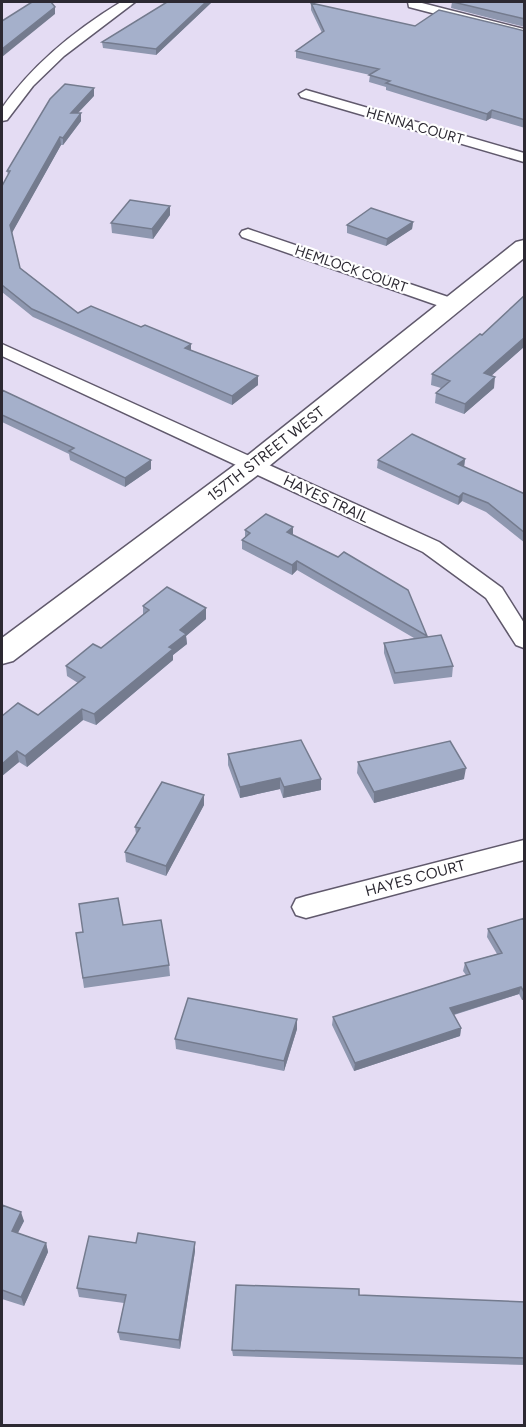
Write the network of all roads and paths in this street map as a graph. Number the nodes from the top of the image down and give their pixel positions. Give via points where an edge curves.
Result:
1 (129, 2) edge
2 (413, 4) dead end
3 (525, 33) edge
4 (306, 94) dead end
5 (2, 117) edge
6 (525, 158) edge
7 (248, 234) dead end
8 (525, 247) edge
9 (454, 305) junction
10 (2, 349) edge
11 (253, 465) junction
12 (525, 640) edge
13 (2, 653) edge
14 (525, 850) edge
15 (306, 907) dead end

1 - 5 street via 61,51 15,96
2 - 3 street
4 - 6 street, HENNA COURT
7 - 9 street, HEMLOCK COURT
8 - 9 street, 157TH STREET WEST
9 - 11 street, 157TH STREET WEST
10 - 11 street, HAYES TRAIL
11 - 12 street, HAYES TRAIL via 431,547 494,593
11 - 13 street, 157TH STREET WEST
14 - 15 street, HAYES COURT

